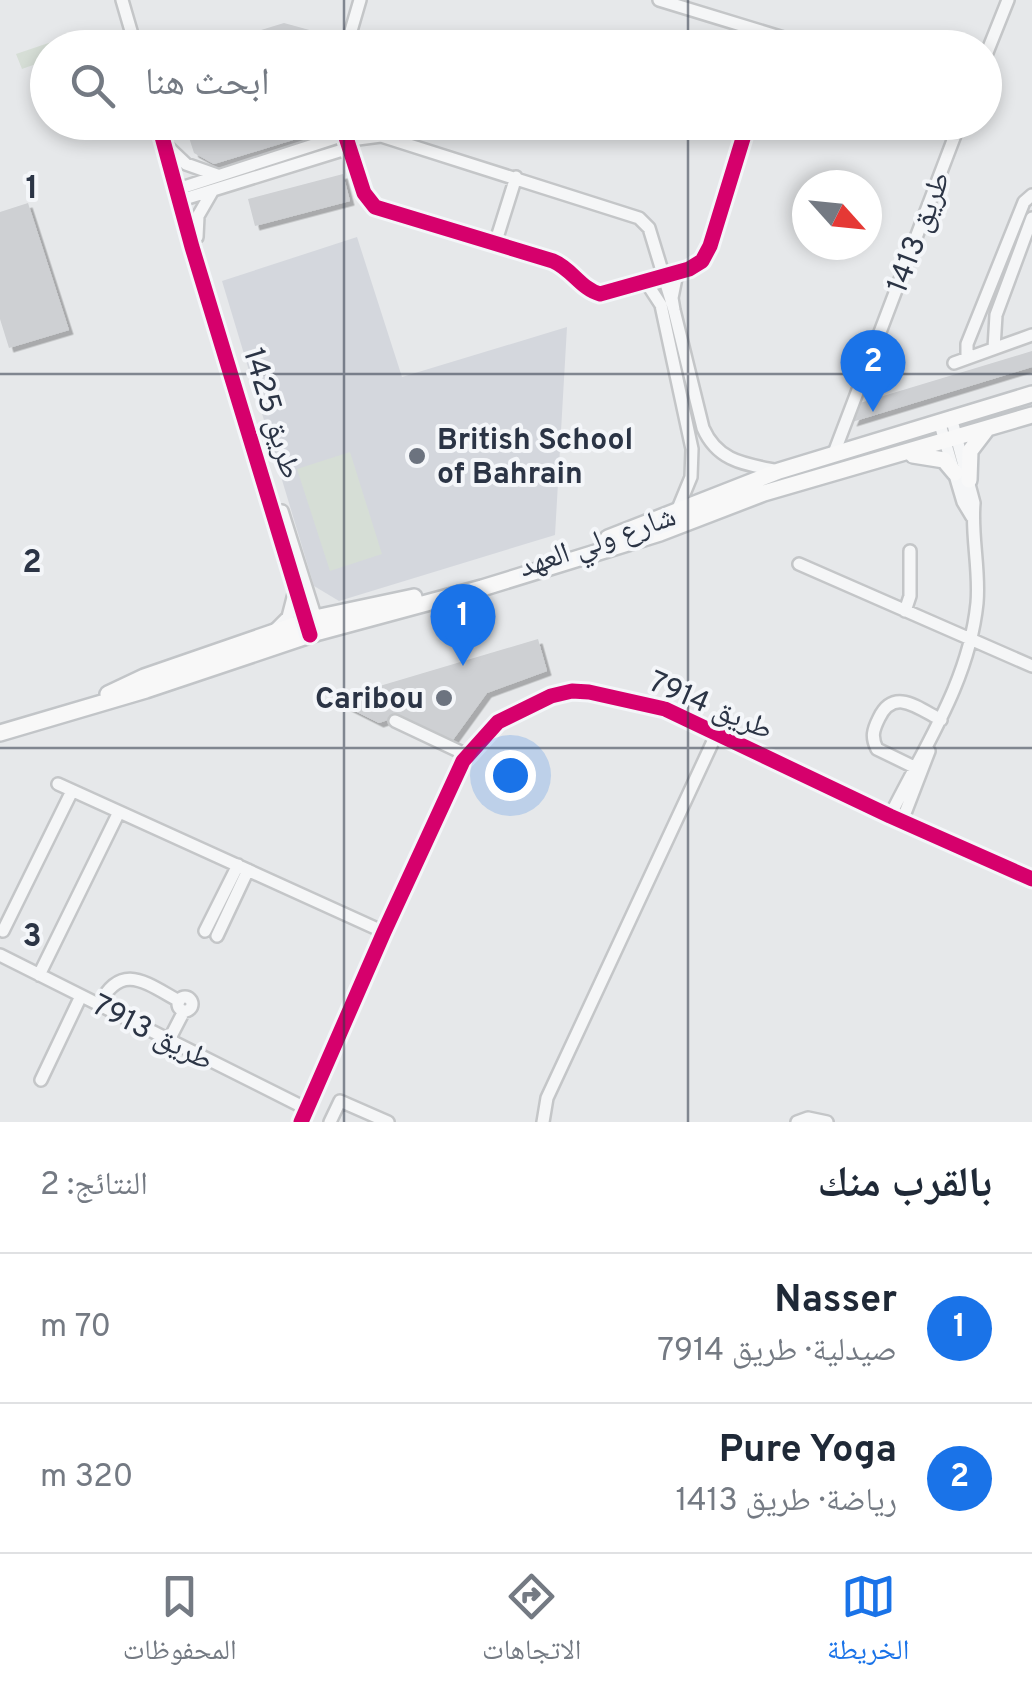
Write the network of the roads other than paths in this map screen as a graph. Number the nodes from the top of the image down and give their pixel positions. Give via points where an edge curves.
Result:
1 (122, 0) edge
2 (360, 0) edge
3 (659, 0) edge
4 (1008, 0) edge
5 (131, 30) edge
6 (351, 30) edge
7 (742, 30) edge
8 (996, 30) edge
9 (163, 140) edge
10 (358, 140) edge
11 (394, 140) edge
12 (742, 140) edge
13 (953, 140) edge
14 (347, 142) junction
15 (164, 144) junction
16 (323, 158) junction
17 (354, 162) junction
18 (516, 177) junction
19 (220, 181) junction
20 (1032, 195) edge
21 (181, 199) junction
22 (1032, 218) edge
23 (197, 237) junction
24 (496, 244) junction
25 (677, 273) junction
26 (662, 278) junction
27 (646, 282) junction
28 (674, 310) junction
29 (1032, 336) edge
30 (994, 348) junction
31 (968, 358) junction
32 (954, 363) dead end
33 (1032, 394) edge
34 (1032, 415) edge
35 (945, 419) junction
36 (702, 428) junction
37 (988, 429) junction
38 (688, 431) junction
39 (952, 440) junction
40 (834, 453) junction
41 (904, 454) junction
42 (778, 471) junction
43 (962, 477) junction
44 (676, 514) junction
45 (585, 550) junction
46 (910, 551) dead end
47 (799, 564) dead end
48 (295, 586) junction
49 (905, 611) junction
50 (313, 626) junction
51 (273, 632) junction
52 (970, 641) junction
53 (1032, 666) edge
54 (83, 708) junction
55 (395, 720) dead end
56 (941, 720) junction
57 (0, 732) edge
58 (716, 736) junction
59 (931, 742) junction
60 (467, 755) junction
61 (914, 767) junction
62 (58, 784) dead end
63 (72, 791) junction
64 (119, 812) junction
65 (896, 819) junction
66 (243, 868) junction
67 (1032, 879) edge
68 (3, 931) dead end
69 (384, 932) junction
70 (211, 934) dead end
71 (0, 955) edge
72 (39, 975) junction
73 (81, 996) junction
74 (99, 1005) junction
75 (169, 1040) junction
76 (40, 1080) dead end
77 (315, 1089) junction
78 (340, 1101) junction
79 (304, 1116) edge
80 (330, 1122) edge
81 (388, 1122) edge
82 (544, 1122) edge
83 (797, 1122) edge
84 (827, 1122) edge

1 - 5 street
2 - 6 street
3 - 7 street
4 - 8 street
9 - 15 street, طريق 1425
10 - 14 street
11 - 18 street
12 - 25 street via 706,254
13 - 40 street, طريق 1413
14 - 16 street
14 - 17 street
14 - 19 street
15 - 19 street
15 - 21 street, طريق 1425
16 - 17 street
16 - 19 street
17 - 24 street via 376,207
18 - 24 street
18 - 26 street via 640,218 649,228
19 - 21 street
19 - 23 street via 198,216
20 - 31 street via 966,344
21 - 23 street, طريق 1425
21 - 48 street, طريق 1425
22 - 30 street via 996,314
23 - 50 street, طريق 1425
24 - 27 street via 560,264 592,292
25 - 26 street
25 - 28 street
26 - 27 street
26 - 28 street
27 - 38 street via 661,305
28 - 36 street
29 - 30 street
30 - 31 street
31 - 32 street
33 - 35 main road, شارع ولي العهد
34 - 37 main road, شارع ولي العهد
35 - 39 street
35 - 40 main road, شارع ولي العهد
36 - 38 street
36 - 42 street via 720,455
37 - 39 main road, شارع ولي العهد
37 - 43 main road via 970,451
38 - 44 street via 693,466
39 - 41 main road, شارع ولي العهد
39 - 43 street
40 - 42 main road, شارع ولي العهد
41 - 43 main road via 934,456
41 - 45 main road, شارع ولي العهد via 764,493 660,534
42 - 44 main road, شارع ولي العهد
43 - 52 street via 978,570
44 - 45 main road, شارع ولي العهد
45 - 50 main road, شارع ولي العهد
46 - 49 street
47 - 49 street
48 - 50 street, طريق 1425
48 - 51 street via 288,617
49 - 52 street
50 - 51 main road, شارع ولي العهد
50 - 54 main road, شارع ولي العهد
51 - 54 main road, شارع ولي العهد via 133,682
52 - 53 street
52 - 56 street
54 - 57 main road, شارع ولي العهد
55 - 60 street
56 - 59 street
56 - 61 street via 904,701 883,710 873,731 877,749
58 - 60 street, طريق 7914 via 665,709 572,691 498,722
58 - 65 street, طريق 7914
58 - 82 street via 546,1098
59 - 61 street
59 - 65 street
60 - 69 street, طريق 7914
61 - 65 street
62 - 63 street
63 - 64 street
63 - 68 street
64 - 66 street
64 - 72 street
65 - 67 street, طريق 7914
66 - 69 street
66 - 70 street
69 - 77 street, طريق 7914
71 - 72 street, طريق 7913
72 - 73 street, طريق 7913
73 - 74 street, طريق 7913
73 - 76 street
74 - 75 street, طريق 7913
74 - 75 street via 108,989 138,979 181,1006
75 - 79 street, طريق 7913
77 - 78 street
77 - 79 street, طريق 7914
78 - 80 street
78 - 81 street
83 - 84 street

